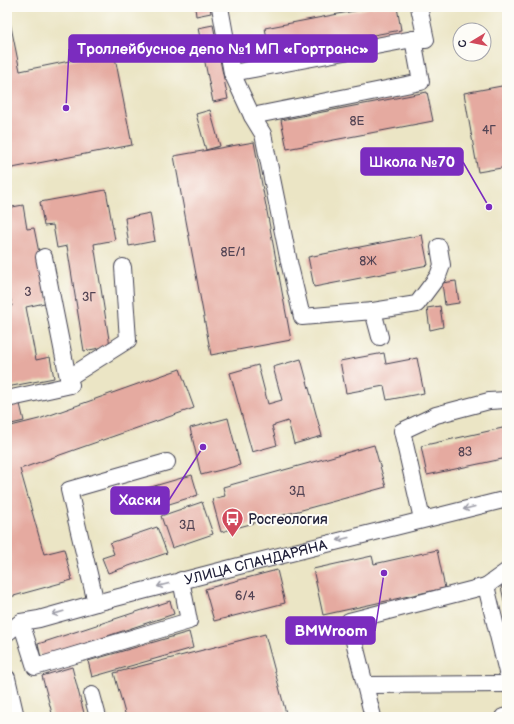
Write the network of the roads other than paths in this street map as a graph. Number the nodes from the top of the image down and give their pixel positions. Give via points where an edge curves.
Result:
1 (220, 7) edge
2 (419, 7) edge
3 (414, 39) junction
4 (232, 73) junction
5 (252, 116) junction
6 (439, 247) dead end
7 (44, 257) dead end
8 (123, 267) dead end
9 (372, 311) junction
10 (380, 337) dead end
11 (68, 378) junction
12 (7, 398) edge
13 (507, 400) edge
14 (167, 462) dead end
15 (507, 499) edge
16 (422, 519) junction
17 (507, 571) edge
18 (181, 580) junction
19 (486, 586) junction
20 (96, 603) junction
21 (22, 622) junction
22 (7, 633) edge
23 (507, 672) edge
24 (7, 678) edge
25 (507, 684) edge
26 (366, 685) junction
27 (92, 695) dead end
28 (507, 716) edge
29 (16, 717) edge
30 (98, 717) edge
31 (373, 717) edge
32 (503, 717) edge

1 - 4 street
2 - 3 street via 426,40
3 - 4 street
3 - 5 street via 421,82
4 - 5 street
5 - 9 street via 262,134 302,316
6 - 9 street via 442,264 438,276 417,304
7 - 11 street
8 - 11 street via 128,340
9 - 10 street
11 - 12 street via 71,385
13 - 16 street via 489,401 436,415 402,431
14 - 20 street via 69,490
15 -> 16 street, УЛИЦА СПАНДАРЯНА
16 -> 18 street, УЛИЦА СПАНДАРЯНА
17 - 19 street
18 -> 20 street, УЛИЦА СПАНДАРЯНА
18 - 21 street via 189,621 35,667
19 - 23 street
19 - 26 street via 349,621
20 -> 21 street, УЛИЦА СПАНДАРЯНА
21 - 22 street, УЛИЦА СПАНДАРЯНА
24 - 29 street
25 - 26 street
26 - 31 street
27 - 30 street
28 - 32 street

